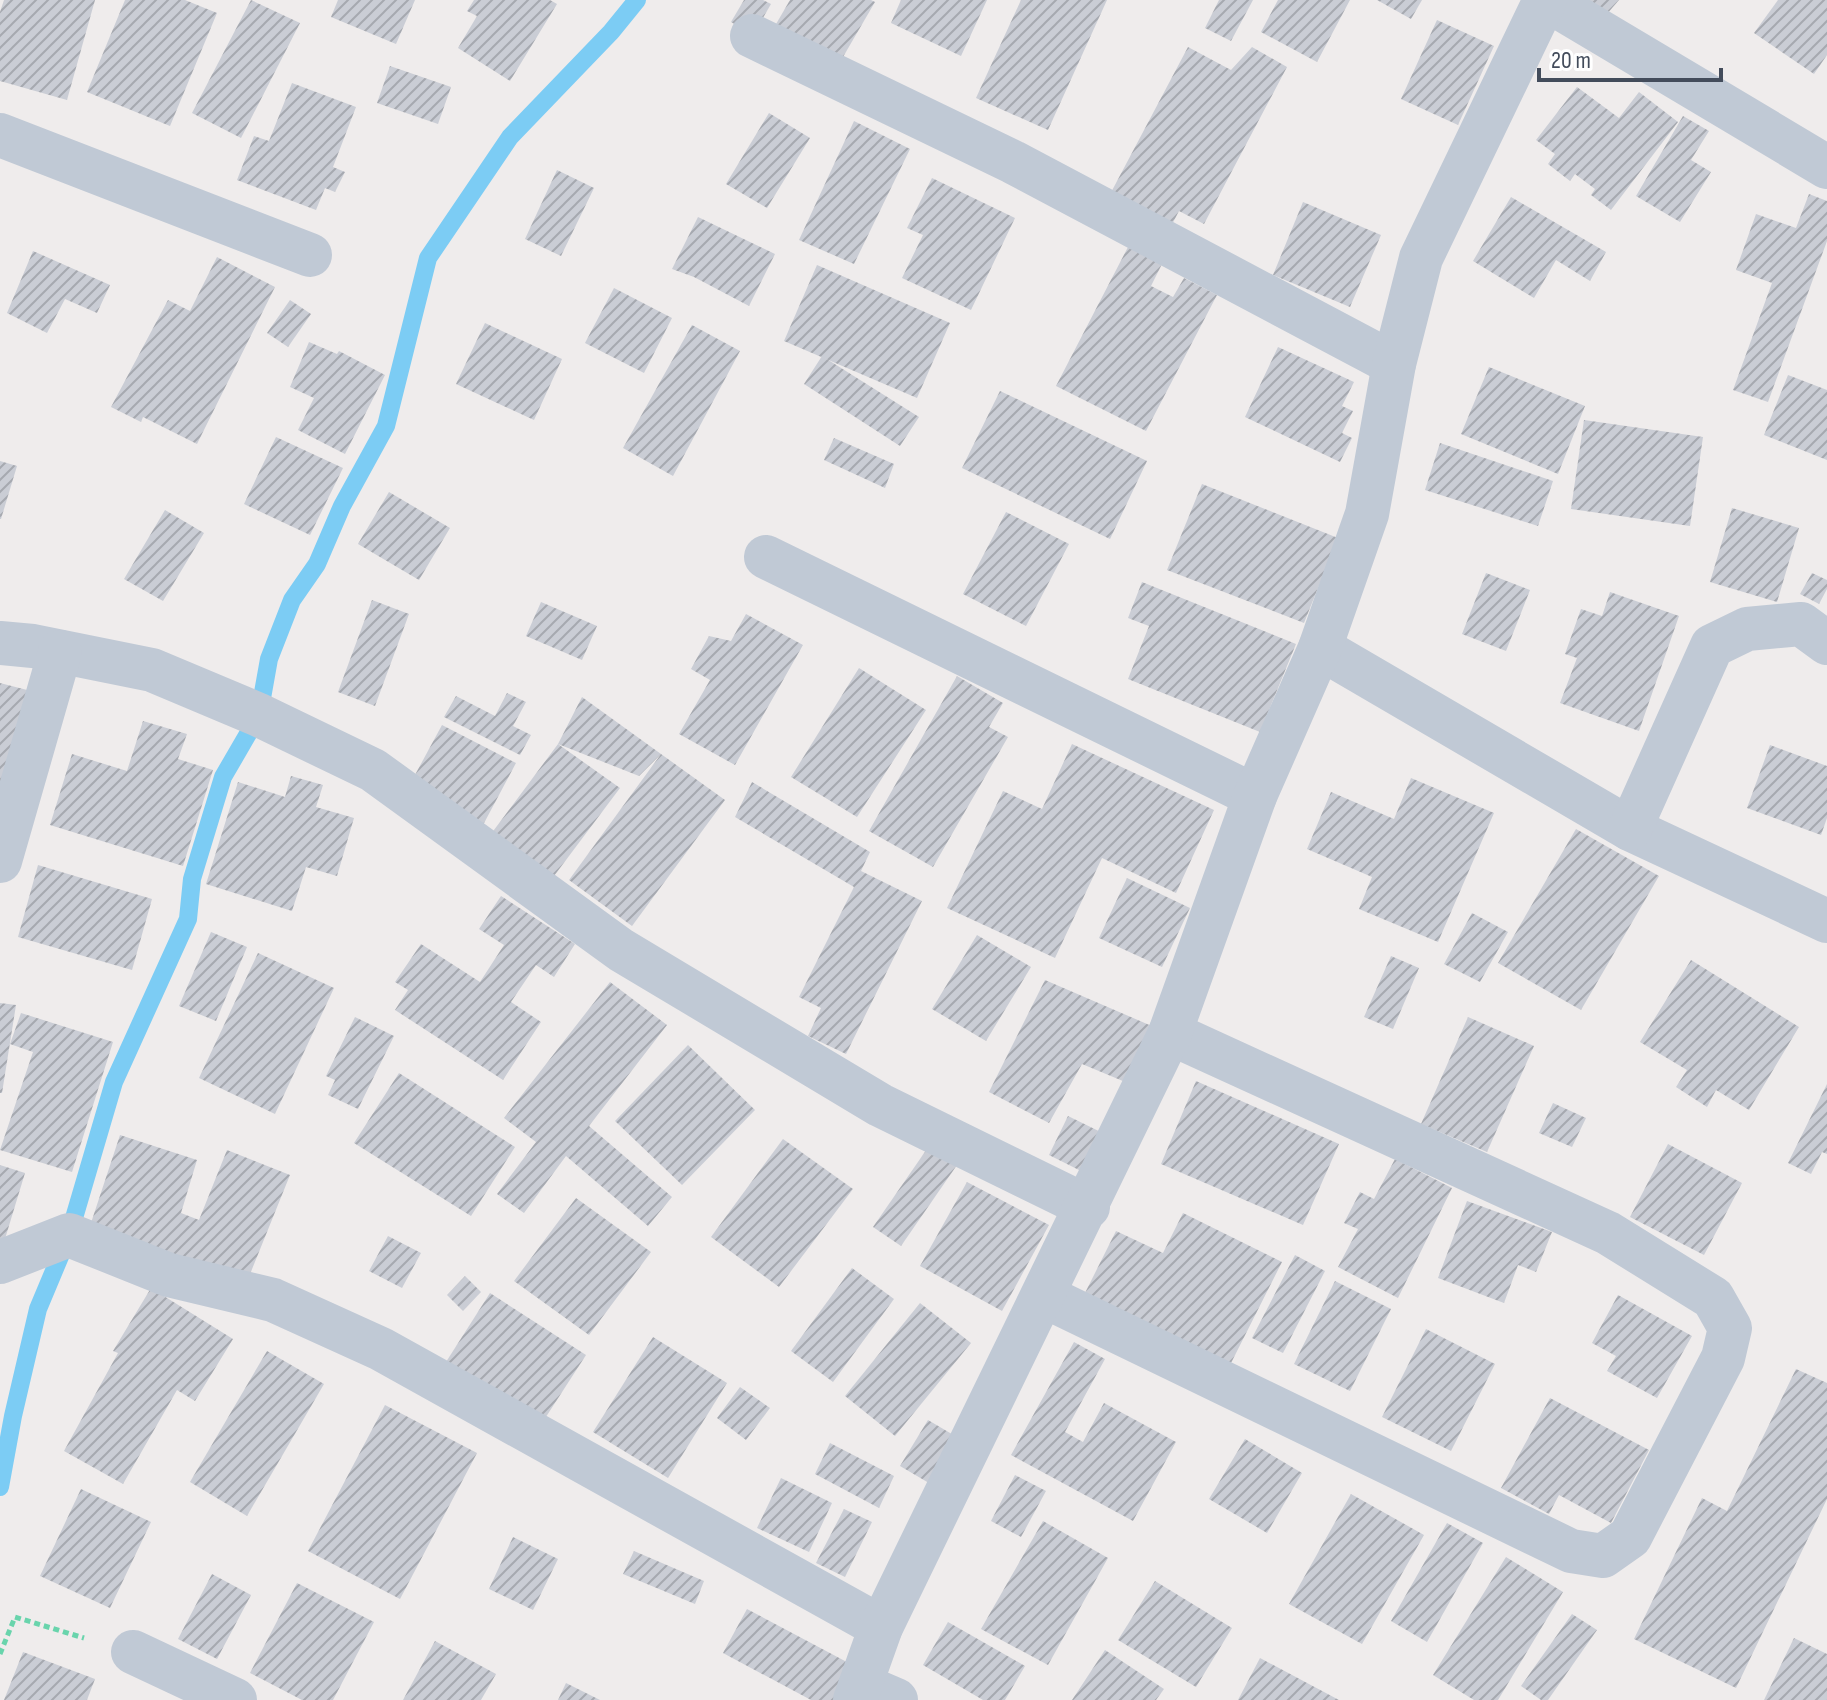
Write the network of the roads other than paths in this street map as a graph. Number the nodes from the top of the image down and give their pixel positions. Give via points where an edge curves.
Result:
1 (1546, 0) edge
2 (752, 36) dead end
3 (0, 135) edge
4 (1827, 167) edge
5 (310, 255) dead end
6 (1394, 364) junction
7 (766, 557) dead end
8 (0, 643) edge
9 (1827, 643) edge
10 (1320, 648) junction
11 (60, 652) junction
12 (1255, 796) junction
13 (1630, 829) junction
14 (0, 861) edge
15 (1827, 921) edge
16 (1170, 1033) junction
17 (1088, 1207) junction
18 (0, 1262) edge
19 (1044, 1296) junction
20 (881, 1627) junction
21 (133, 1652) road end
22 (871, 1695) edge
23 (235, 1700) edge

1 - 4 street
1 - 6 street via 1421,258
2 - 6 street via 1013,162
3 - 5 street
6 - 10 street via 1367,514
7 - 12 street
8 - 11 street
9 - 13 street via 1801,624 1747,629 1712,646
10 - 12 street
10 - 13 street
11 - 14 street
11 - 17 street via 152,670 373,770 621,950 880,1105
12 - 16 street
13 - 15 street
16 - 17 street
16 - 19 street via 1608,1233 1713,1298 1730,1328 1723,1358 1630,1537 1603,1556 1571,1551
17 - 19 street
18 - 20 street via 69,1235 169,1275 273,1300 381,1349
19 - 20 street
20 - 22 street
21 - 23 street

